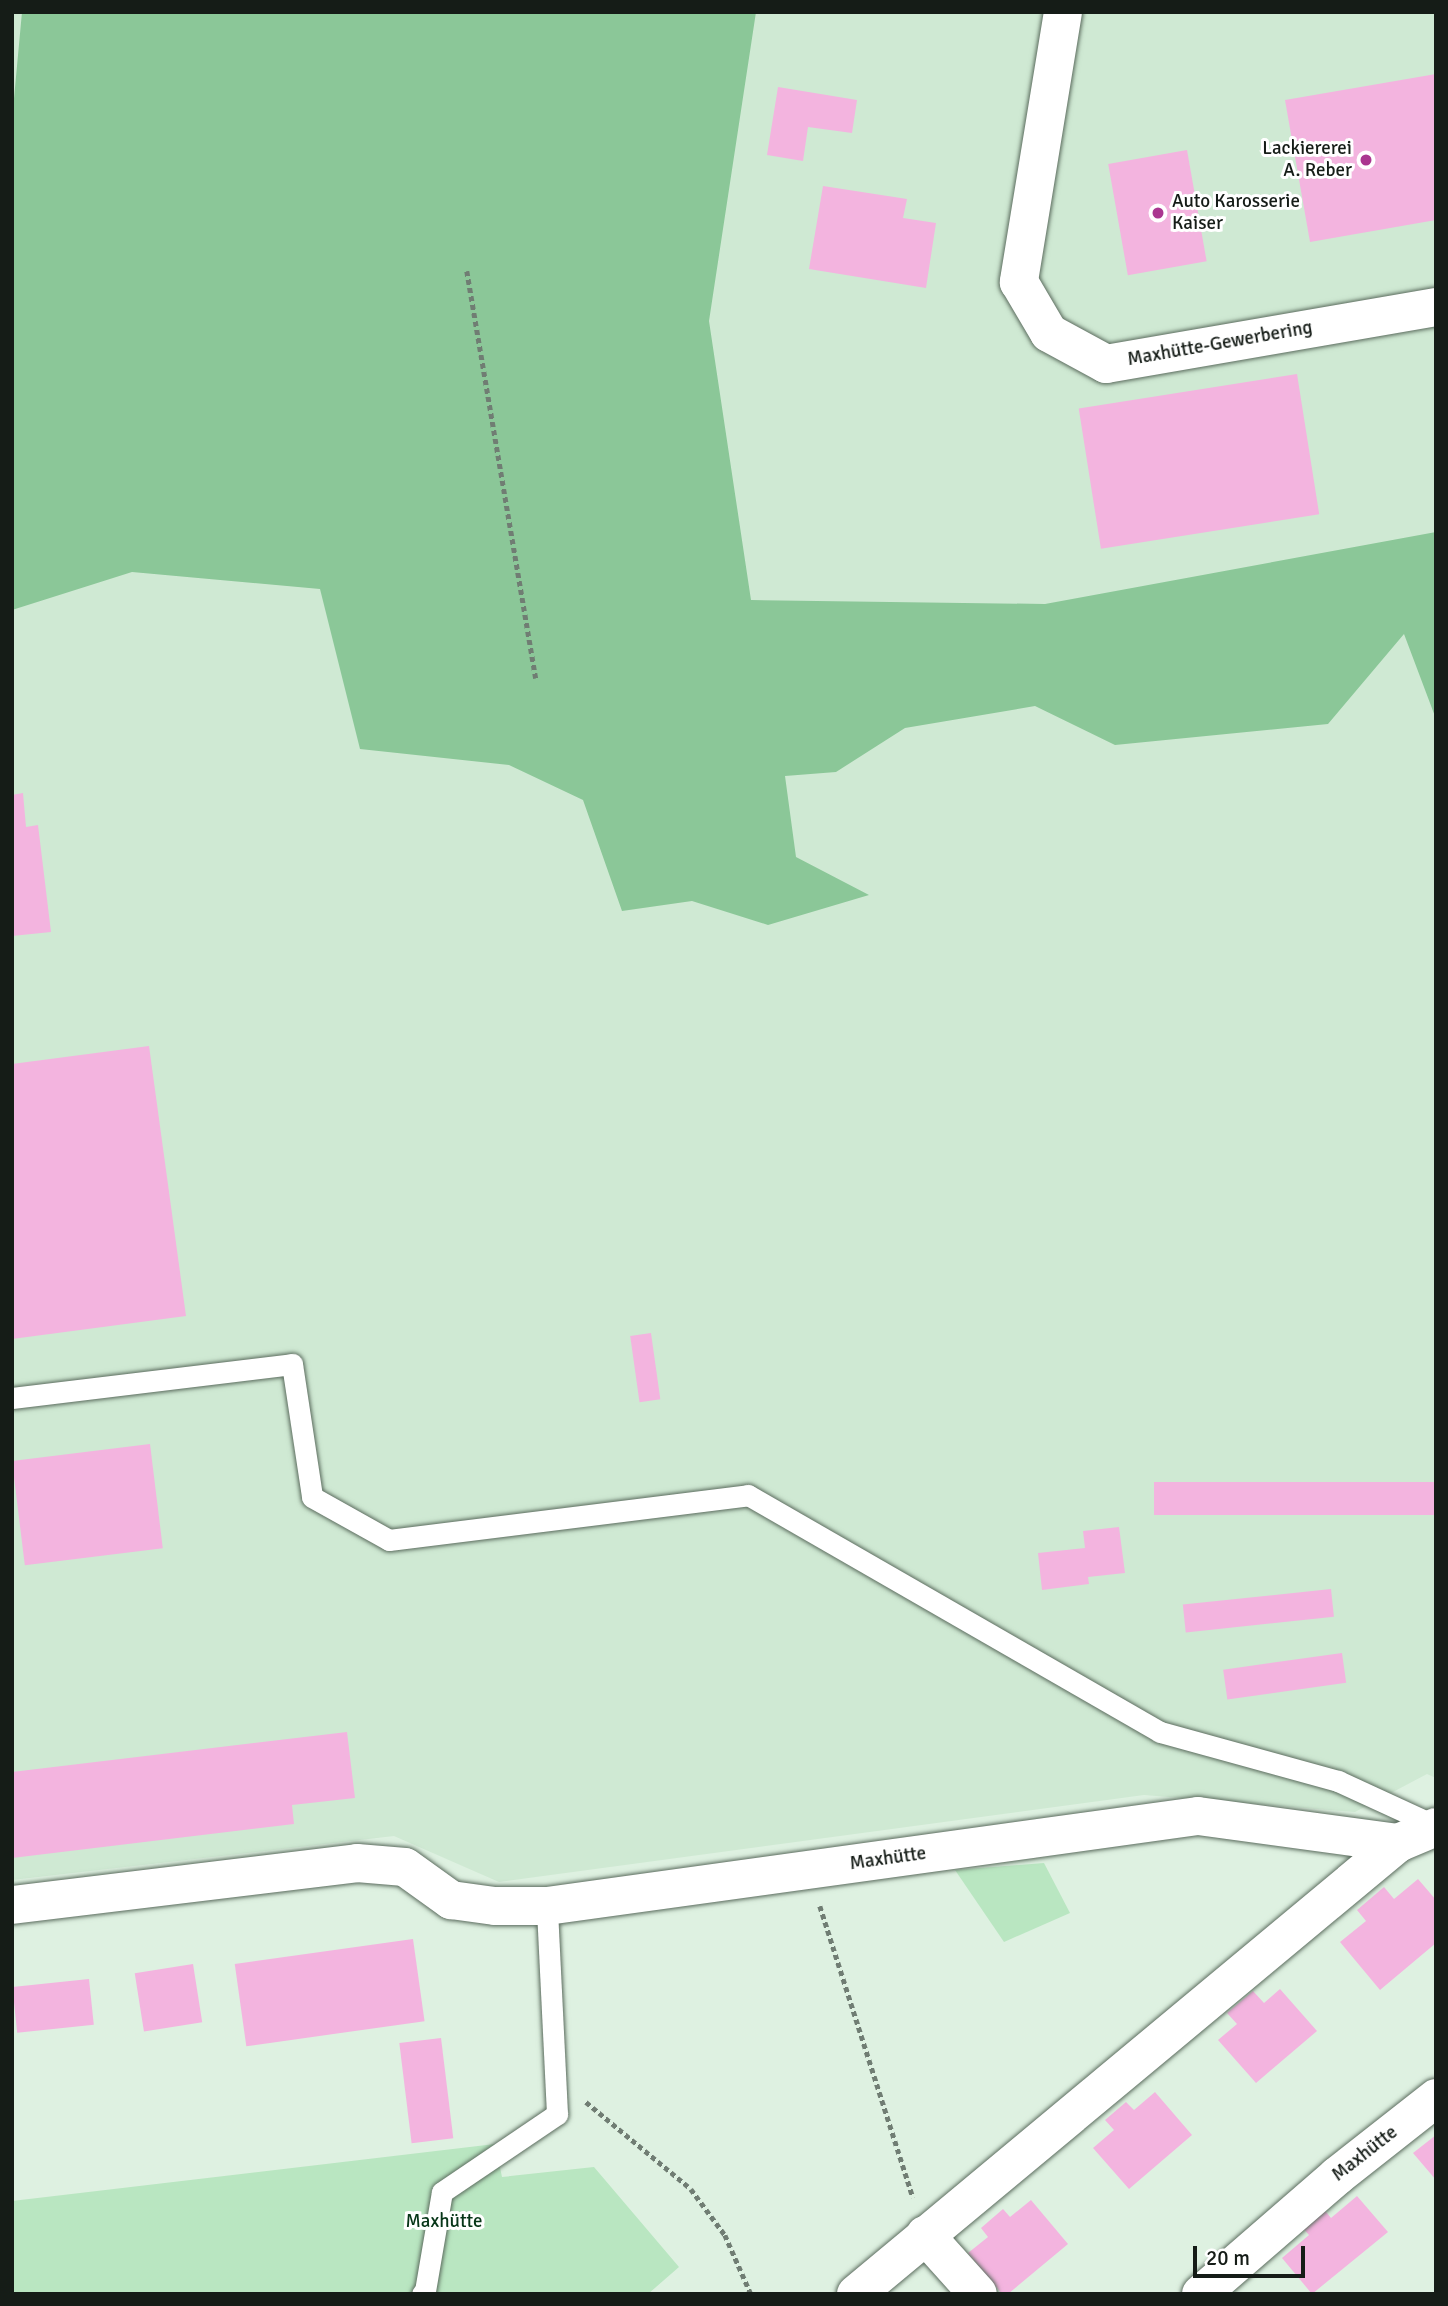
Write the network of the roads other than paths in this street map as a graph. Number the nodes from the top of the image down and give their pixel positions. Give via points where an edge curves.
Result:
1 (1063, 12) edge
2 (1436, 307) edge
3 (12, 1398) edge
4 (1436, 1826) edge
5 (1398, 1843) junction
6 (12, 1905) edge
7 (547, 1906) junction
8 (1436, 2098) edge
9 (925, 2235) junction
10 (422, 2294) edge
11 (856, 2294) edge
12 (978, 2294) edge
13 (1201, 2294) edge

1 - 2 street, Maxhütte-Gewerbering via 1019,282 1049,333 1106,364
3 - 4 lane via 292,1364 313,1497 389,1540 748,1495 1160,1732 1338,1781
4 - 5 street
5 - 7 street, Maxhütte via 1198,1816
5 - 9 street
6 - 7 street, Maxhütte via 357,1863 405,1867 451,1900
7 - 10 lane via 557,2114 442,2192
8 - 13 street, Maxhütte via 1337,2176
9 - 11 street
9 - 12 street

